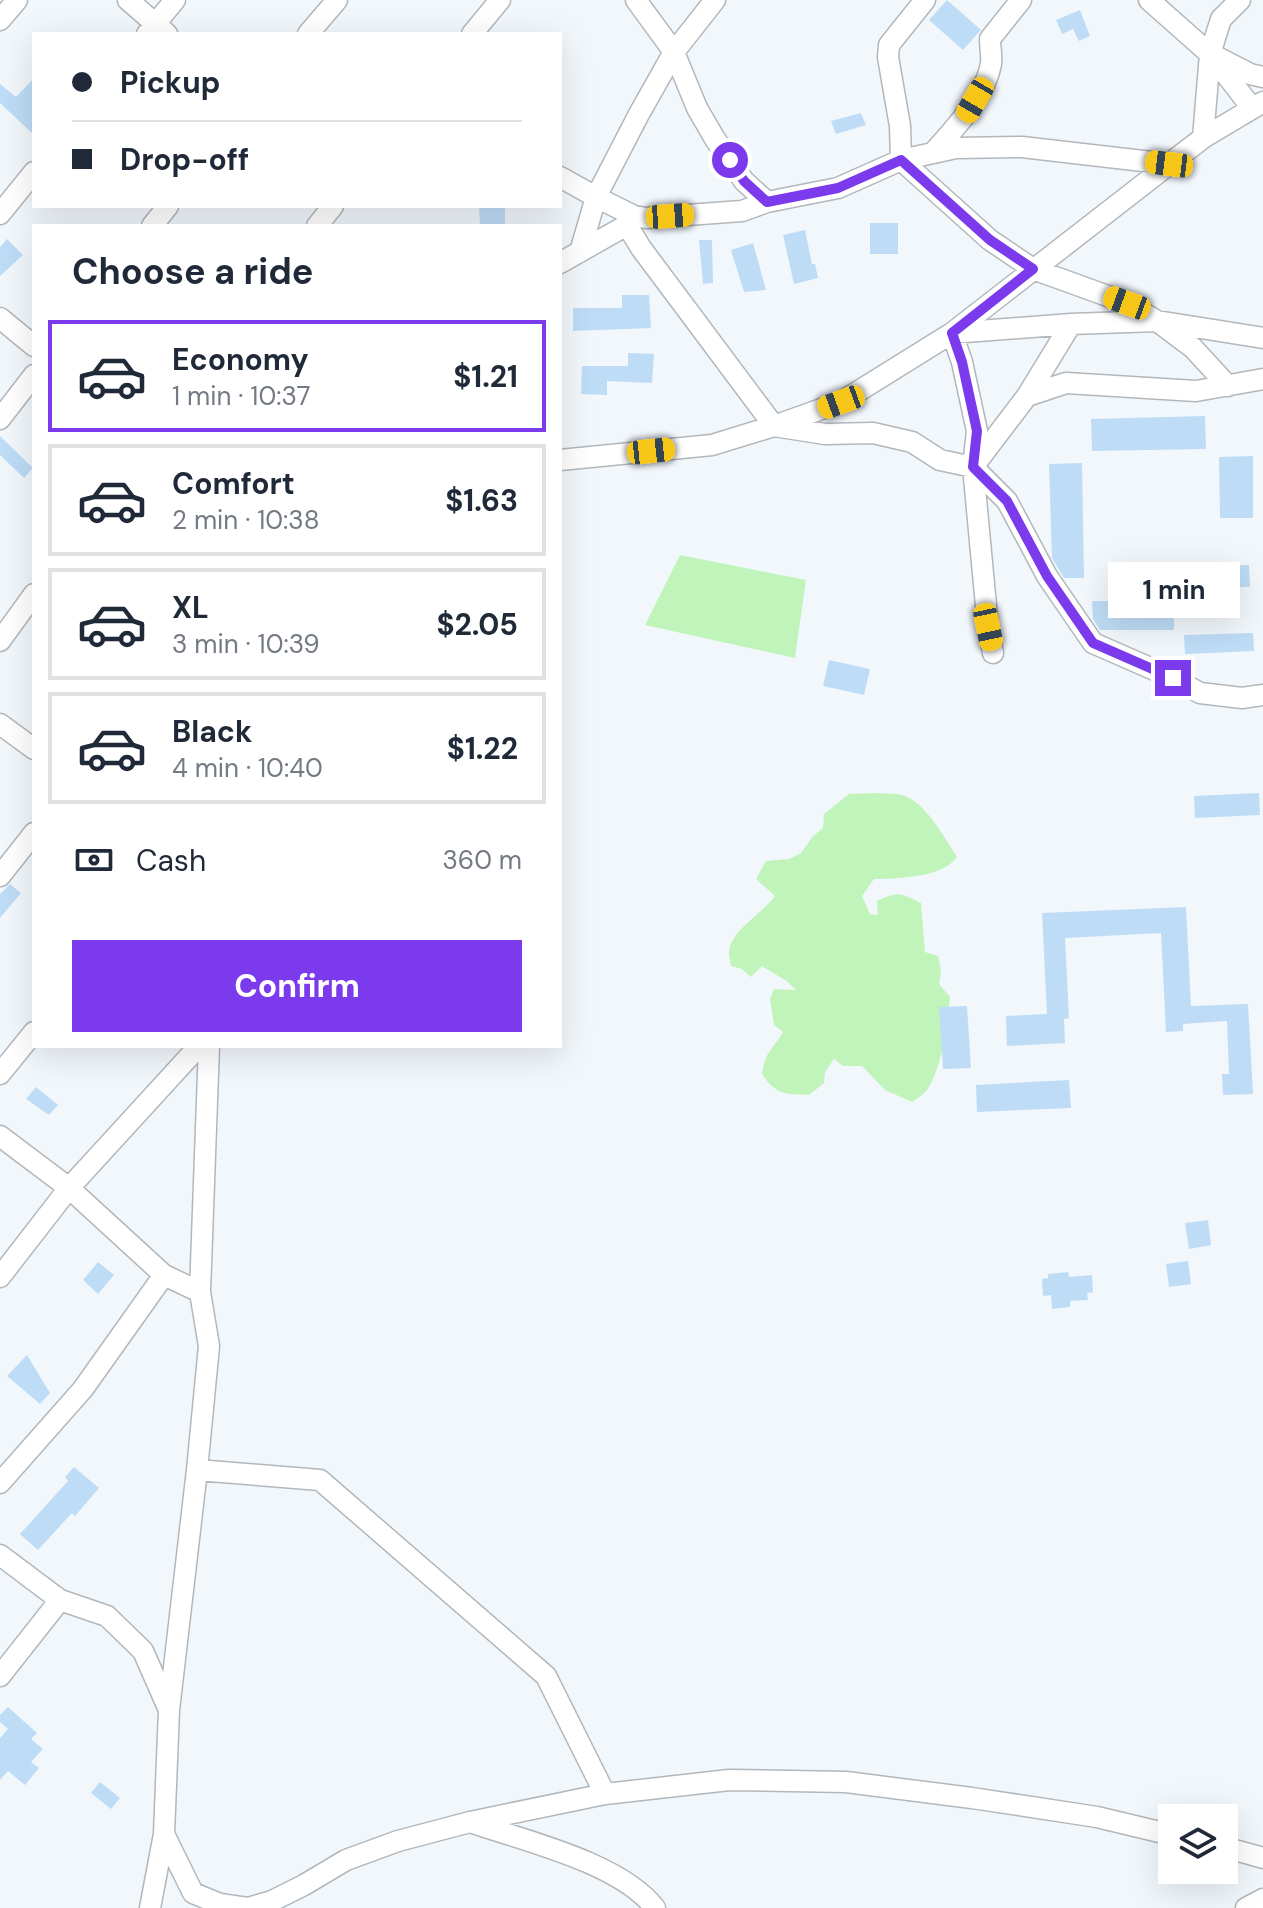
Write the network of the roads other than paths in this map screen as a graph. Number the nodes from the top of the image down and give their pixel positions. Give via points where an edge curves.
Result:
1 (17, 0) edge
2 (128, 0) edge
3 (175, 0) edge
4 (337, 0) edge
5 (500, 0) edge
6 (636, 0) edge
7 (715, 0) edge
8 (925, 0) edge
9 (1021, 0) edge
10 (1149, 0) edge
11 (1240, 0) edge
12 (0, 20) edge
13 (156, 31) edge
14 (310, 32) edge
15 (474, 32) edge
16 (674, 52) junction
17 (1210, 54) junction
18 (1263, 77) edge
19 (1258, 105) edge
20 (1203, 138) junction
21 (933, 153) junction
22 (901, 160) junction
23 (32, 174) edge
24 (562, 178) edge
25 (596, 197) junction
26 (767, 202) junction
27 (166, 208) edge
28 (331, 208) edge
29 (0, 214) edge
30 (630, 220) junction
31 (154, 224) edge
32 (319, 224) edge
33 (580, 252) junction
34 (562, 262) edge
35 (1033, 269) junction
36 (0, 318) edge
37 (1157, 321) junction
38 (1071, 324) junction
39 (952, 333) junction
40 (1263, 338) edge
41 (32, 344) edge
42 (32, 378) edge
43 (1263, 379) edge
44 (1228, 386) junction
45 (1027, 396) junction
46 (0, 419) edge
47 (774, 426) junction
48 (562, 460) edge
49 (973, 467) junction
50 (32, 597) edge
51 (0, 641) edge
52 (993, 653) dead end
53 (1263, 695) edge
54 (0, 724) edge
55 (32, 748) edge
56 (32, 836) edge
57 (0, 876) edge
58 (32, 1034) edge
59 (197, 1048) edge
60 (209, 1048) edge
61 (0, 1074) edge
62 (0, 1136) edge
63 (69, 1188) junction
64 (164, 1275) junction
65 (0, 1277) edge
66 (200, 1292) junction
67 (197, 1470) junction
68 (0, 1483) edge
69 (0, 1555) edge
70 (60, 1600) junction
71 (0, 1676) edge
72 (169, 1710) junction
73 (605, 1794) junction
74 (470, 1822) junction
75 (1158, 1832) edge
76 (164, 1834) junction
77 (1238, 1851) edge
78 (1263, 1858) edge
79 (1263, 1899) edge
80 (150, 1908) edge
81 (248, 1908) edge
82 (655, 1908) edge
83 (1246, 1908) edge

1 - 12 street
2 - 13 street
3 - 13 street
4 - 14 street
5 - 15 street
6 - 16 street
7 - 16 street
8 - 22 street via 889,45
9 - 21 street via 990,39 991,63 965,117
10 - 17 street
11 - 17 street via 1221,19
16 - 25 street
16 - 26 street via 715,139 744,181
17 - 18 street
17 - 19 street
17 - 20 street
19 - 20 street
20 - 21 street via 1169,164 1022,147
20 - 35 street
21 - 22 street
22 - 26 street via 838,188
22 - 35 street via 990,240
23 - 29 street
24 - 25 street
25 - 30 street
25 - 33 street
26 - 30 street via 742,211
27 - 31 street
28 - 32 street
30 - 33 street
30 - 47 street via 641,248
33 - 34 street
35 - 37 street via 1127,303
35 - 39 street
36 - 41 street
37 - 38 street
37 - 40 street
37 - 44 street via 1193,348
38 - 39 street
38 - 45 street
39 - 47 street via 841,402
39 - 49 street via 977,431
42 - 46 street
43 - 44 street
44 - 45 street via 1196,391 1066,383
45 - 49 street
47 - 48 street via 712,445
47 - 49 street via 825,434 873,433 912,442 940,460
49 - 52 street
49 - 53 street via 1007,501 1047,576 1093,643 1200,693
50 - 51 street
54 - 55 street
56 - 57 street
58 - 61 street
59 - 63 street
60 - 66 street
62 - 63 street
63 - 64 street
63 - 65 street
64 - 66 street
64 - 68 street via 83,1389
66 - 67 street via 209,1346
67 - 72 street
67 - 73 street via 320,1480 546,1676
69 - 70 street
70 - 71 street
70 - 72 street via 107,1616 143,1651
72 - 76 street
73 - 74 street
73 - 75 street via 729,1780 846,1782 1097,1817
74 - 81 street via 346,1860 272,1901
74 - 82 street via 612,1874
76 - 80 street
76 - 81 street via 193,1893
77 - 78 street
79 - 83 street

